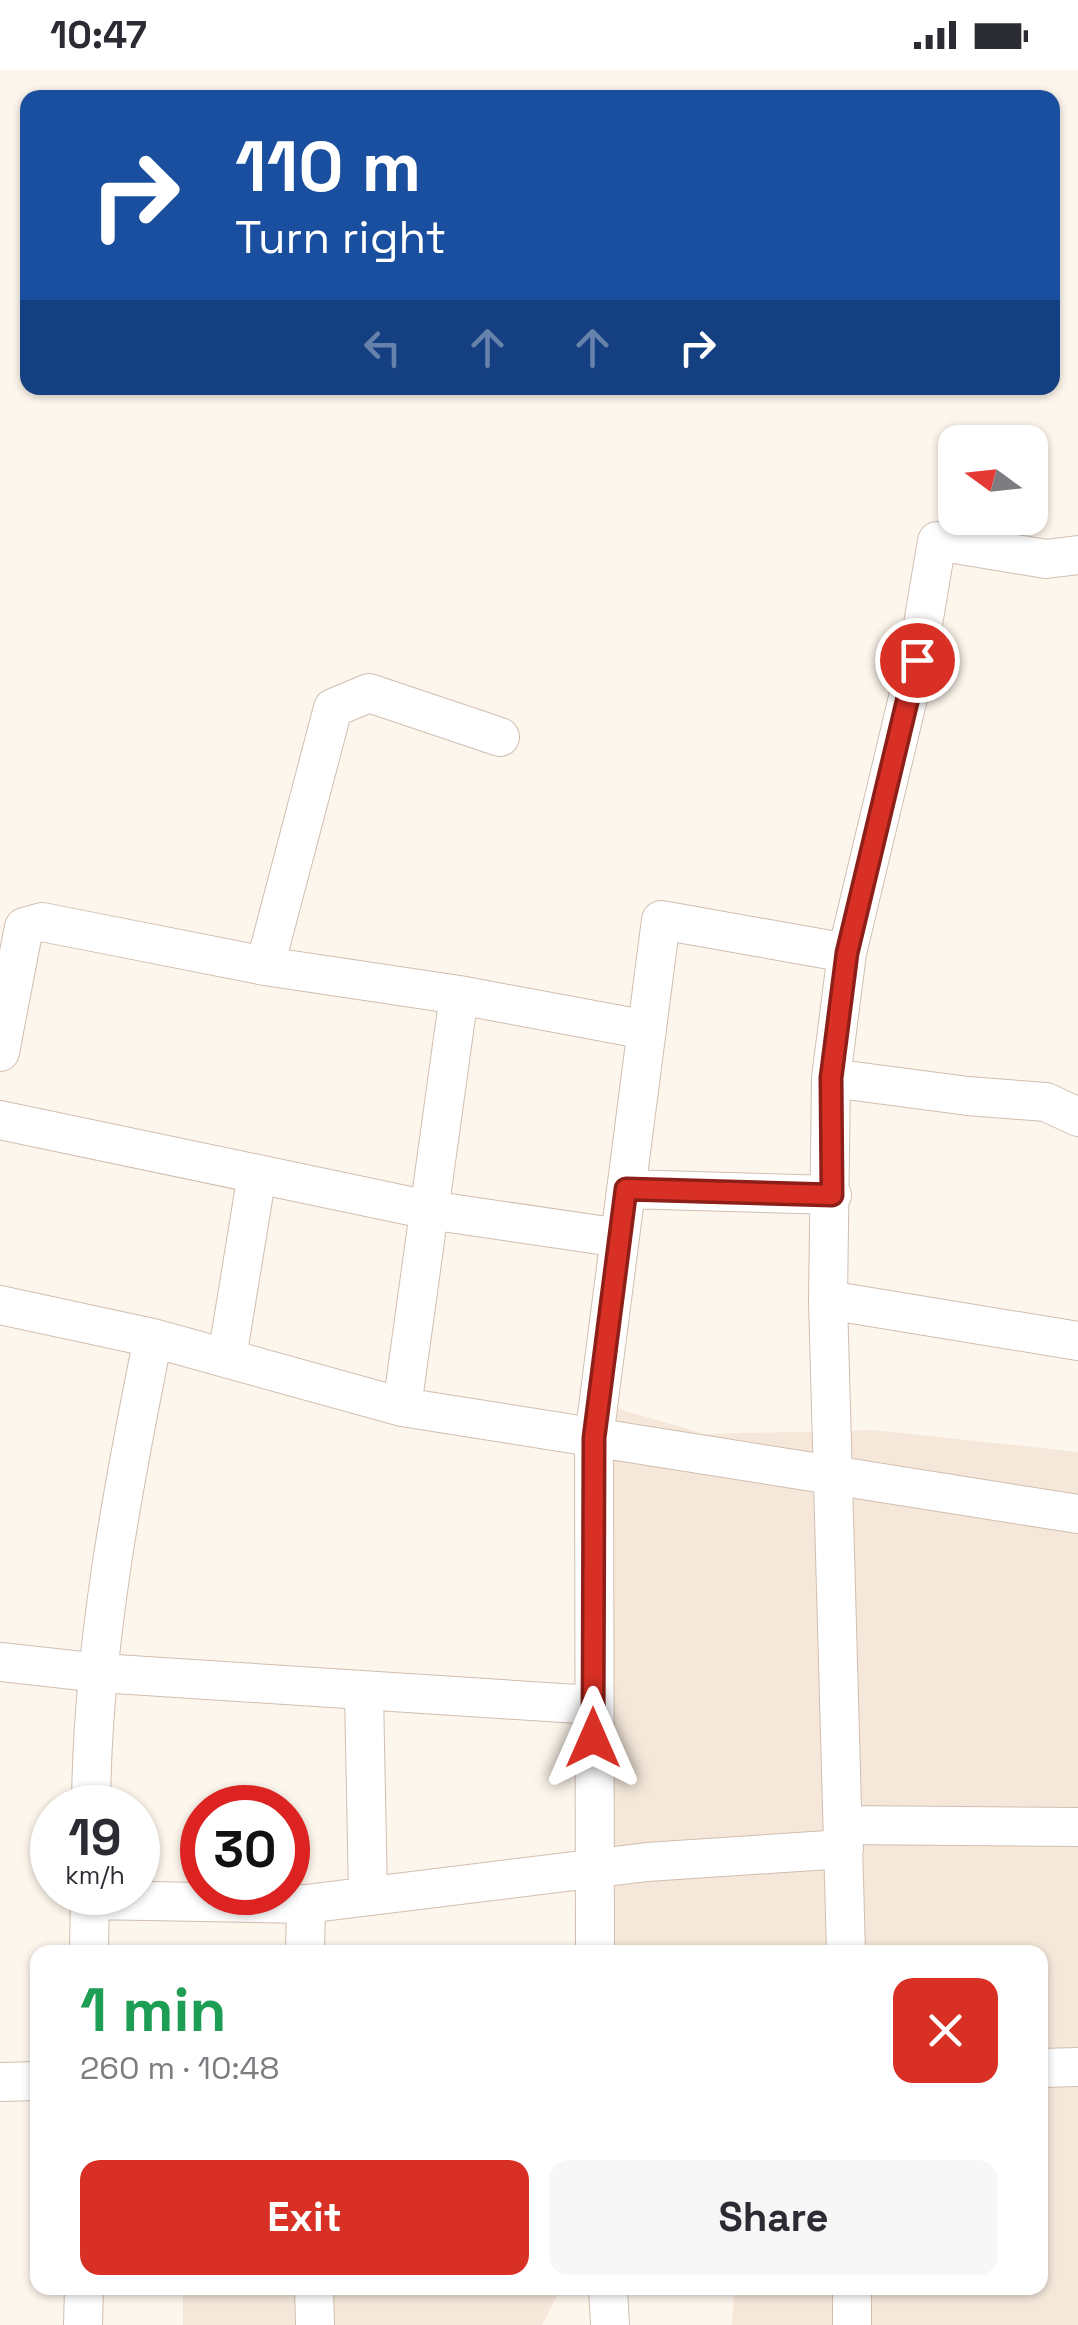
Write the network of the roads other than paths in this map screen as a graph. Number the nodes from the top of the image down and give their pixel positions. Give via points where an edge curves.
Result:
1 (1078, 555) edge
2 (500, 737) dead end
3 (847, 953) junction
4 (265, 966) junction
5 (459, 995) junction
6 (647, 1030) junction
7 (0, 1052) edge
8 (831, 1078) junction
9 (1078, 1117) edge
10 (0, 1120) edge
11 (257, 1174) junction
12 (626, 1189) junction
13 (832, 1195) junction
14 (429, 1210) junction
15 (620, 1238) junction
16 (828, 1300) junction
17 (0, 1304) edge
18 (153, 1338) junction
19 (1078, 1341) edge
20 (227, 1358) junction
21 (402, 1407) junction
22 (594, 1438) junction
23 (832, 1475) junction
24 (1078, 1514) edge
25 (0, 1662) edge
26 (100, 1673) junction
27 (364, 1692) junction
28 (593, 1705) junction
29 (90, 1785) edge
30 (1078, 1826) edge
31 (843, 1837) junction
32 (592, 1870) junction
33 (368, 1896) junction
34 (310, 1903) edge
35 (90, 1915) edge
36 (306, 1915) edge
37 (89, 1945) edge
38 (306, 1945) edge
39 (595, 1945) edge
40 (846, 1945) edge
41 (1078, 2067) edge
42 (1048, 2068) edge
43 (30, 2081) edge
44 (0, 2082) edge
45 (84, 2295) edge
46 (314, 2295) edge
47 (608, 2295) edge
48 (852, 2295) edge
49 (83, 2325) edge
50 (315, 2325) edge
51 (610, 2325) edge
52 (852, 2325) edge

1 - 3 street via 1046,559 937,541 917,660
2 - 4 street via 369,693 333,708
3 - 6 street via 661,920
3 - 8 street
4 - 5 street
4 - 7 street via 42,922 24,928
5 - 6 street
5 - 14 street
6 - 12 street
8 - 9 street via 1046,1102
8 - 13 street
10 - 11 street
11 - 14 street
11 - 20 street
12 - 13 street
12 - 15 street
13 - 16 street
14 - 15 street
14 - 21 street
15 - 22 street
16 - 19 street
16 - 23 street
17 - 18 street
18 - 20 street
18 - 26 street via 118,1512
20 - 21 street
21 - 22 street
22 - 23 street
22 - 28 street
23 - 24 street
23 - 31 street
25 - 26 street
26 - 27 street
26 - 29 street
27 - 28 street
27 - 33 street
28 - 32 street
30 - 31 street
31 - 32 street
31 - 40 street
32 - 33 street
32 - 39 street
33 - 34 street
35 - 37 street
36 - 38 street
41 - 42 street
43 - 44 street
45 - 49 street
46 - 50 street
47 - 51 street
48 - 52 street

